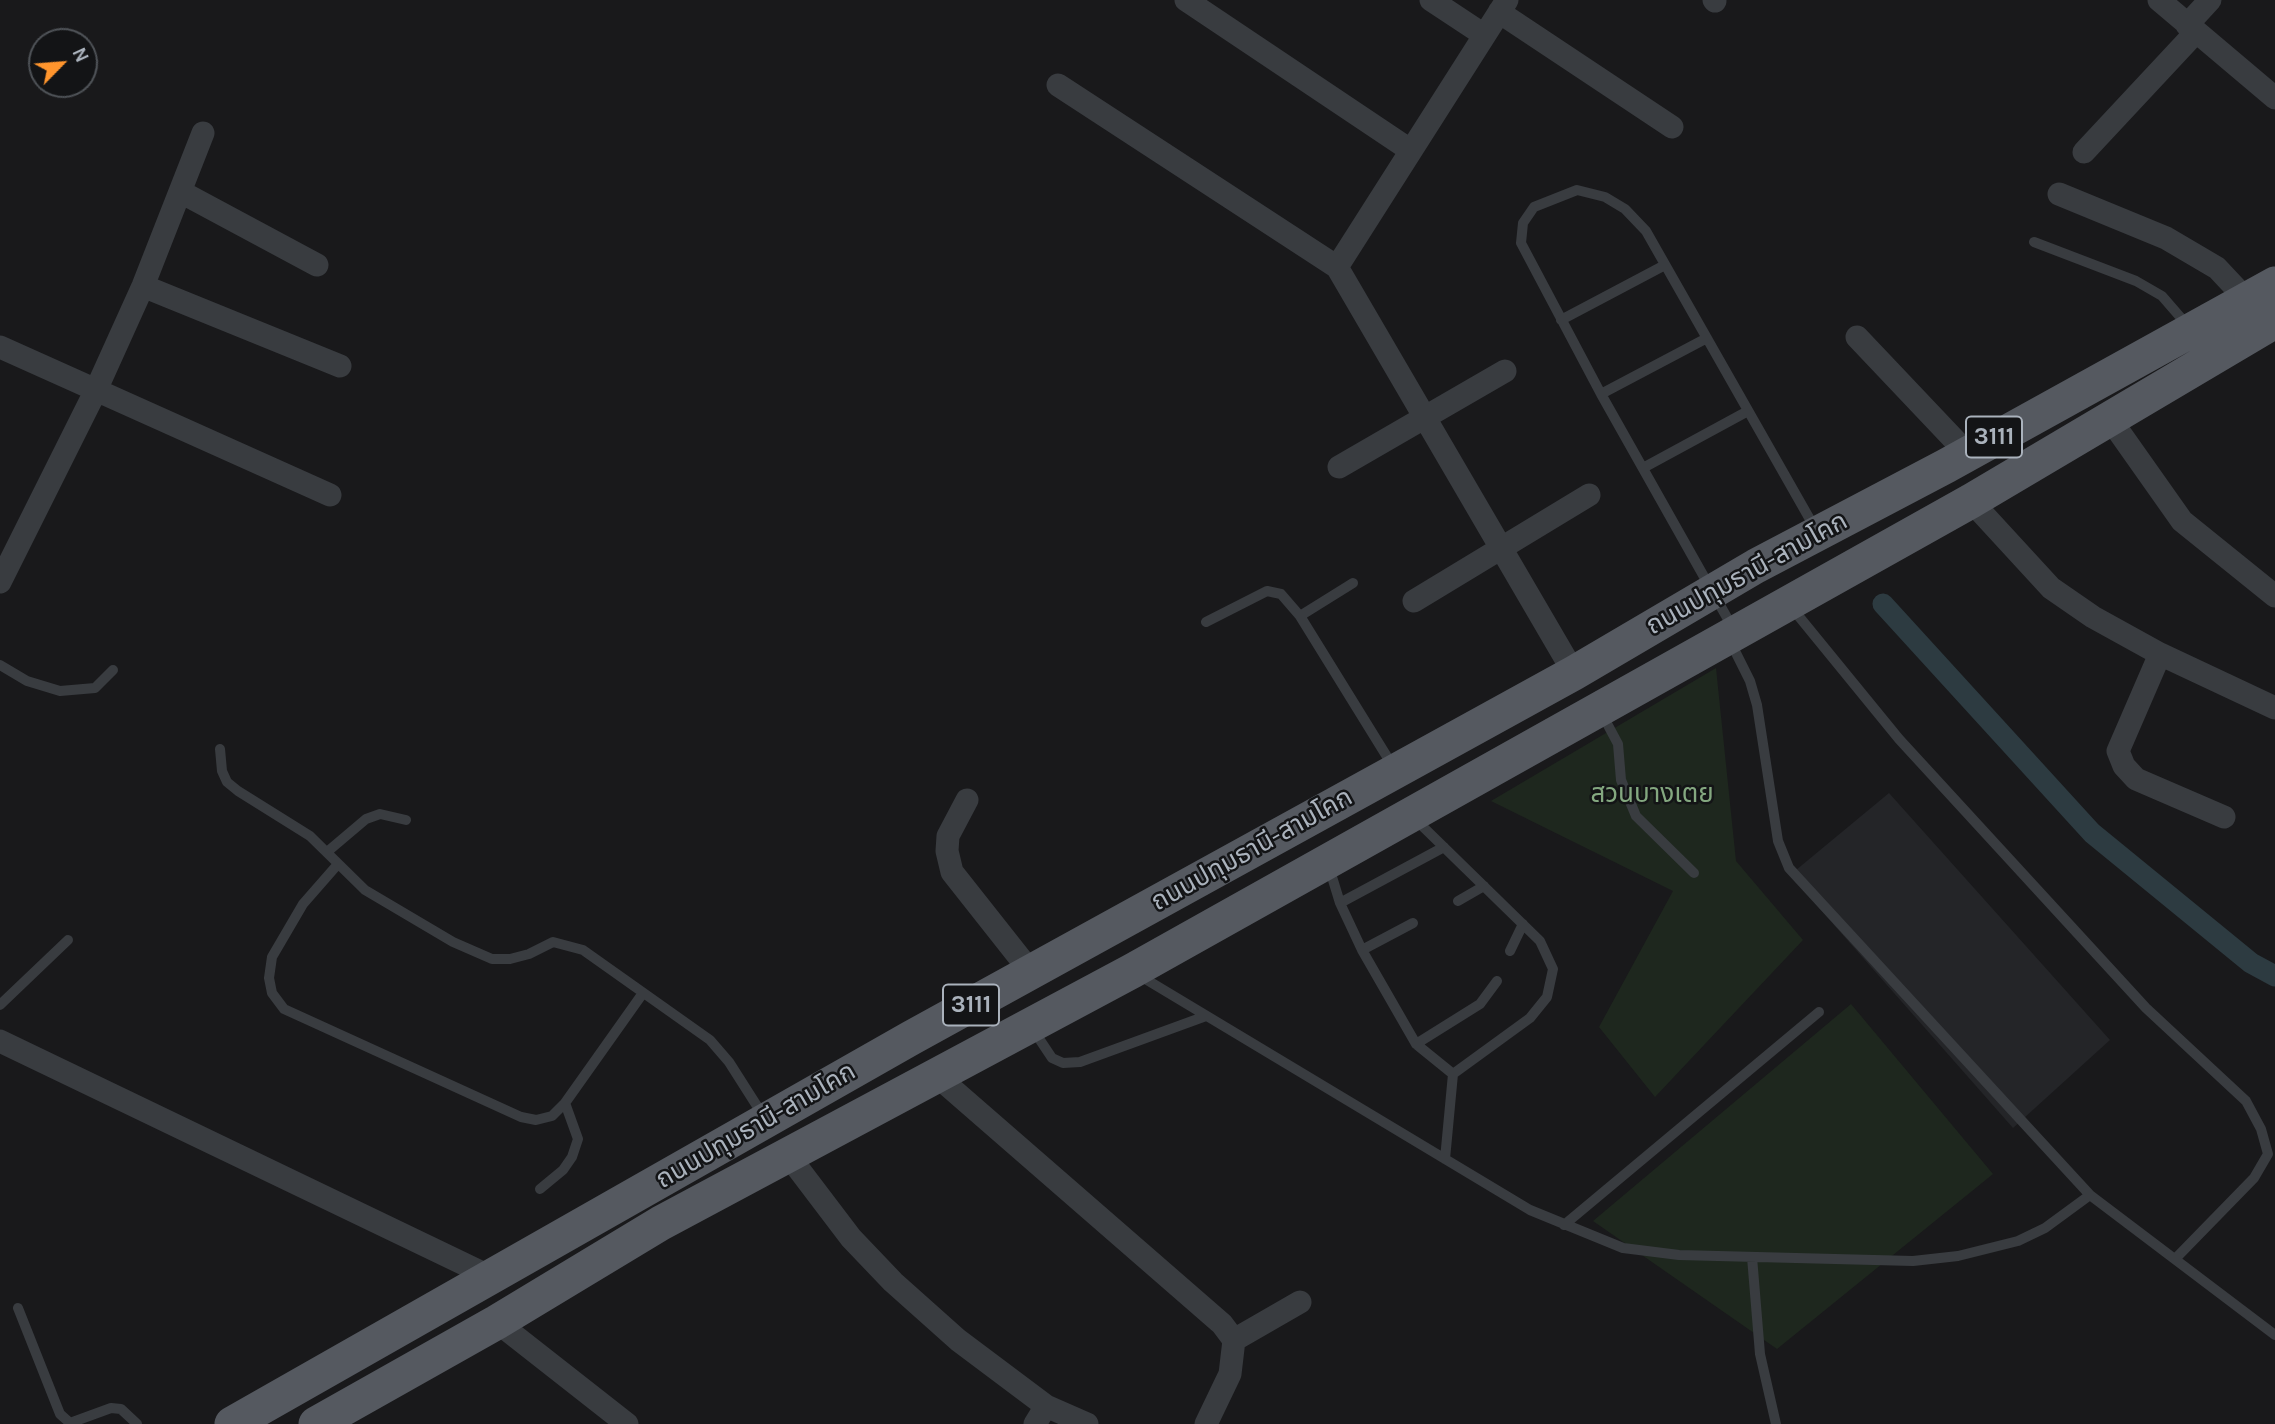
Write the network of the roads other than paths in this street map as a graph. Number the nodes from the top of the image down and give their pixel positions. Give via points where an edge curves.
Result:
1 (1186, 0) edge
2 (1431, 0) edge
3 (2159, 0) edge
4 (2210, 0) edge
5 (1503, 6) edge
6 (2192, 29) junction
7 (1484, 35) junction
8 (1058, 85) dead end
9 (2275, 98) edge
10 (1672, 127) dead end
11 (203, 133) dead end
12 (1410, 150) junction
13 (2084, 152) dead end
14 (181, 192) junction
15 (2059, 194) dead end
16 (2034, 242) dead end
17 (317, 265) dead end
18 (1665, 265) junction
19 (1336, 267) junction
20 (144, 286) junction
21 (2261, 292) edge
22 (1561, 320) junction
23 (2275, 321) edge
24 (2192, 330) junction
25 (1857, 337) dead end
26 (1707, 338) junction
27 (0, 347) edge
28 (340, 366) dead end
29 (1505, 371) dead end
30 (96, 390) junction
31 (1601, 394) junction
32 (1748, 411) junction
33 (1423, 419) junction
34 (2110, 419) junction
35 (1966, 452) junction
36 (1339, 467) dead end
37 (1643, 468) junction
38 (330, 495) dead end
39 (1589, 495) dead end
40 (1971, 501) junction
41 (1818, 533) junction
42 (1501, 549) junction
43 (2, 576) edge
44 (1353, 583) dead end
45 (1713, 591) junction
46 (2275, 596) edge
47 (1414, 601) dead end
48 (1787, 603) junction
49 (1300, 616) junction
50 (1206, 622) dead end
51 (1732, 635) junction
52 (2160, 654) junction
53 (0, 665) edge
54 (113, 670) dead end
55 (1574, 673) junction
56 (1600, 708) junction
57 (2275, 708) edge
58 (220, 749) dead end
59 (1396, 771) junction
60 (967, 800) dead end
61 (1410, 814) junction
62 (2224, 817) dead end
63 (406, 820) dead end
64 (1444, 847) junction
65 (327, 852) junction
66 (1327, 860) junction
67 (338, 864) junction
68 (1694, 873) dead end
69 (1484, 886) junction
70 (1458, 901) dead end
71 (1340, 903) junction
72 (1413, 923) dead end
73 (1523, 924) junction
74 (68, 940) dead end
75 (1362, 950) junction
76 (1510, 951) dead end
77 (1132, 971) junction
78 (1031, 972) junction
79 (1497, 981) dead end
80 (643, 993) junction
81 (0, 1005) edge
82 (1819, 1012) dead end
83 (1206, 1016) junction
84 (1031, 1026) junction
85 (1, 1043) edge
86 (1416, 1044) junction
87 (1453, 1074) junction
88 (937, 1076) junction
89 (565, 1104) junction
90 (765, 1119) junction
91 (788, 1155) junction
92 (1445, 1159) junction
93 (540, 1189) dead end
94 (2090, 1195) junction
95 (1564, 1225) junction
96 (1752, 1257) junction
97 (2176, 1258) junction
98 (491, 1277) junction
99 (1300, 1302) dead end
100 (18, 1308) dead end
101 (497, 1322) junction
102 (2275, 1335) edge
103 (1234, 1340) junction
104 (1041, 1415) edge
105 (136, 1424) edge
106 (232, 1424) edge
107 (316, 1424) edge
108 (627, 1424) edge
109 (1087, 1424) edge
110 (1206, 1424) edge
111 (1776, 1424) edge

1 - 12 street
2 - 7 street
3 - 6 street
4 - 6 street
5 - 7 street
5 - 10 street
6 - 9 street
6 - 13 street
7 - 12 street
8 - 19 street
11 - 14 street
12 - 19 street
14 - 17 street
14 - 20 street
15 - 21 street via 2166,238
16 - 24 lane via 2136,281 2162,296
18 - 22 lane
18 - 22 lane via 1646,231 1625,209 1605,197 1577,190 1535,207 1523,223 1521,243
18 - 26 lane
19 - 33 street
20 - 28 street
20 - 30 street
21 - 24 main road, ถนนปทุมธานี-สามโคก / 3111
22 - 31 lane
23 - 34 main road, ถนนปทุมธานี-สามโคก / 3111
24 - 35 main road, ถนนปทุมธานี-สามโคก / 3111
25 - 35 street
26 - 31 lane
26 - 32 lane
27 - 30 street
29 - 33 street
30 - 38 street
30 - 43 street
31 - 37 lane
32 - 37 lane
32 - 41 lane
33 - 36 street
33 - 42 street
34 - 40 main road, ถนนปทุมธานี-สามโคก / 3111
34 - 46 street via 2182,521
35 - 41 main road, ถนนปทุมธานี-สามโคก / 3111
37 - 45 lane
39 - 42 street
40 - 48 main road, ถนนปทุมธานี-สามโคก / 3111
40 - 52 street via 2051,588
41 - 45 main road, ถนนปทุมธานี-สามโคก / 3111
42 - 47 street
42 - 55 street
44 - 49 lane
45 - 51 lane
45 - 55 main road, ถนนปทุมธานี-สามโคก / 3111
48 - 51 main road, ถนนปทุมธานี-สามโคก / 3111
48 - 97 lane via 1899,739 2136,998 2246,1101 2268,1154 2254,1178
49 - 50 lane via 1282,594 1267,591
49 - 59 lane
51 - 56 main road, ถนนปทุมธานี-สามโคก / 3111
51 - 94 lane via 1758,705 1778,841 1789,868
52 - 57 street
52 - 62 street via 2118,751 2136,779
53 - 54 lane via 27,681 60,691 96,688
55 - 59 main road, ถนนปทุมธานี-สามโคก / 3111
56 - 61 main road, ถนนปทุมธานี-สามโคก / 3111
56 - 68 lane via 1618,744 1621,780 1636,816
58 - 65 lane via 227,782
59 - 78 main road, ถนนปทุมธานี-สามโคก / 3111
60 - 78 street via 948,836 952,872
61 - 64 lane
61 - 66 main road, ถนนปทุมธานี-สามโคก / 3111
63 - 65 lane via 380,814 366,819
64 - 69 lane
64 - 71 lane
65 - 67 lane
66 - 71 lane
66 - 77 main road, ถนนปทุมธานี-สามโคก / 3111
67 - 80 lane via 365,890 492,959 529,954 553,942 567,944 583,950
67 - 89 lane via 303,904 272,957 272,993 284,1009 521,1117 552,1116
69 - 70 lane
69 - 73 lane
71 - 75 lane
72 - 75 lane
73 - 76 lane
73 - 87 lane via 1540,941 1553,969 1547,997 1530,1018
74 - 81 lane
75 - 86 lane
77 - 83 lane
77 - 84 main road, ถนนปทุมธานี-สามโคก / 3111
78 - 90 main road, ถนนปทุมธานี-สามโคก / 3111
79 - 86 lane via 1480,1004
80 - 89 lane
80 - 90 lane via 710,1040
82 - 95 lane
83 - 84 lane via 1080,1062 1063,1063 1052,1058
83 - 92 lane
84 - 88 main road, ถนนปทุมธานี-สามโคก / 3111
85 - 98 street
86 - 87 lane
87 - 92 lane
88 - 91 main road, ถนนปทุมธานี-สามโคก / 3111
88 - 103 street via 1222,1324
89 - 93 lane via 578,1139 563,1170
90 - 98 main road, ถนนปทุมธานี-สามโคก / 3111
91 - 101 main road, ถนนปทุมธานี-สามโคก / 3111 via 661,1223
91 - 104 street via 851,1238 893,1282
92 - 95 lane
94 - 96 lane via 2045,1228 2018,1241 1958,1256 1913,1261
94 - 97 lane
95 - 96 lane via 1623,1248
96 - 111 lane via 1760,1354
97 - 102 lane
98 - 106 main road, ถนนปทุมธานี-สามโคก / 3111
99 - 103 street
100 - 105 lane via 60,1415 70,1423 111,1408 121,1409
101 - 107 main road, ถนนปทุมธานี-สามโคก / 3111
101 - 108 street
103 - 110 street via 1230,1374
104 - 109 street

